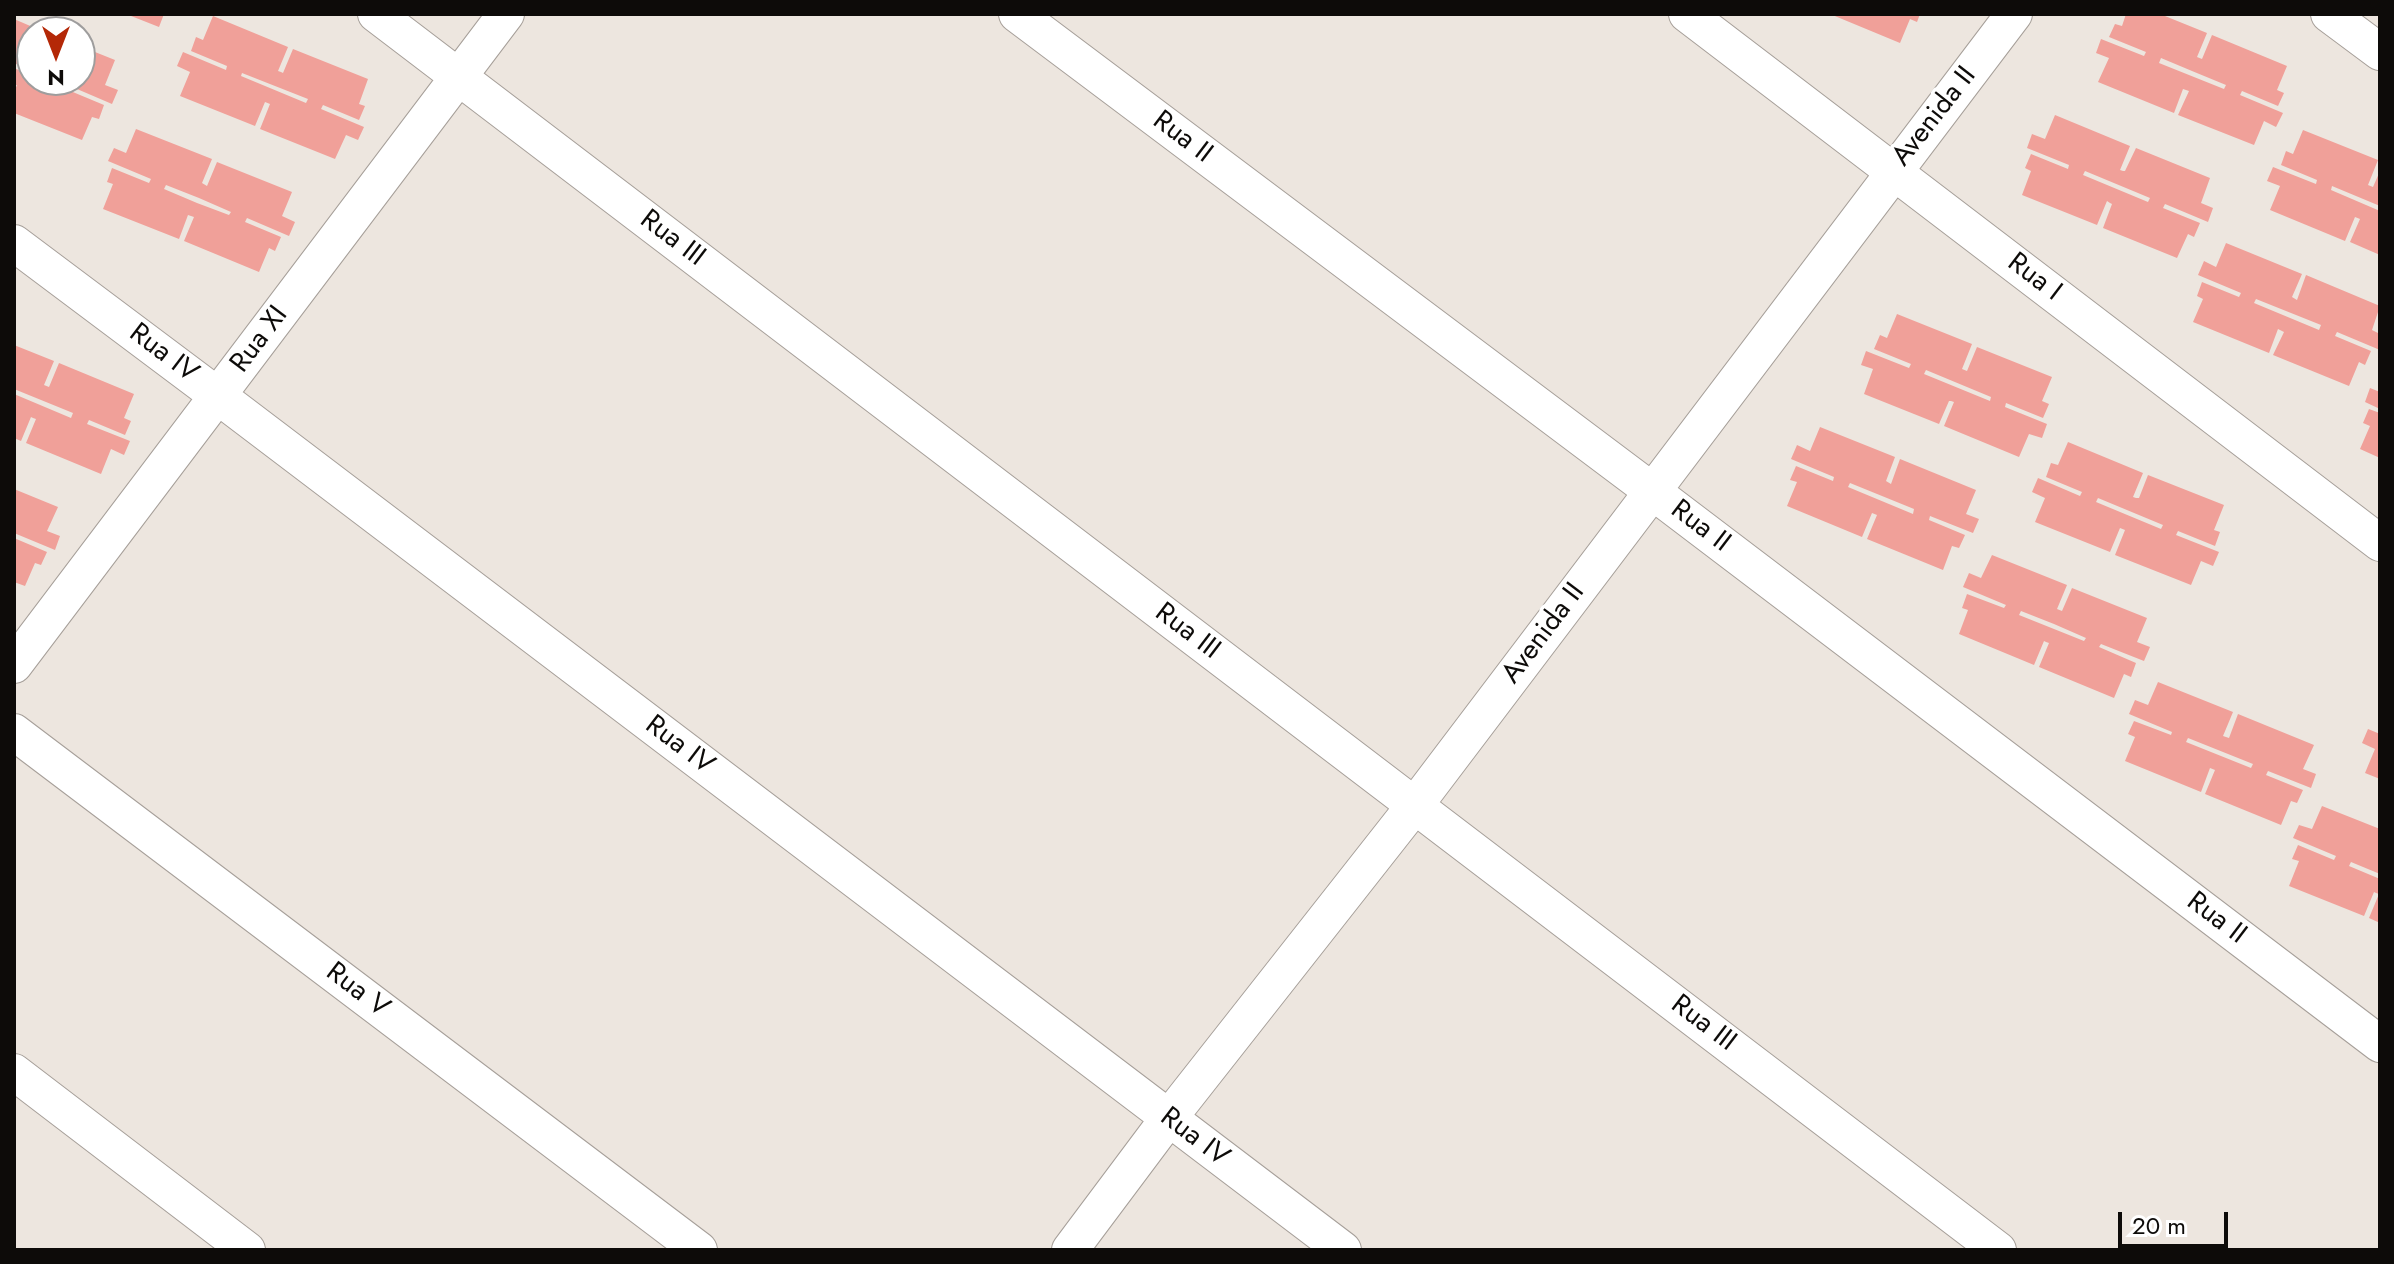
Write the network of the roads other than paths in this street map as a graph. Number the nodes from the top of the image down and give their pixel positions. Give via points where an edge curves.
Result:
1 (376, 14) edge
2 (506, 14) edge
3 (1017, 14) edge
4 (1687, 14) edge
5 (2014, 14) edge
6 (2329, 14) edge
7 (2380, 52) edge
8 (458, 77) junction
9 (1894, 170) junction
10 (14, 243) edge
11 (218, 396) junction
12 (1652, 491) junction
13 (2380, 543) edge
14 (14, 665) edge
15 (14, 732) edge
16 (1415, 805) junction
17 (2380, 1044) edge
18 (14, 1072) edge
19 (1168, 1119) junction
20 (247, 1250) edge
21 (699, 1250) edge
22 (1070, 1250) edge
23 (1343, 1250) edge
24 (1998, 1250) edge

1 - 8 street, Rua III
2 - 8 street, Rua XI
3 - 12 street, Rua II
4 - 9 street, Rua I
5 - 9 street, Avenida II
6 - 7 street
8 - 11 street, Rua XI
8 - 16 street, Rua III
9 - 12 street, Avenida II
9 - 13 street, Rua I
10 - 11 street, Rua IV
11 - 14 street, Rua XI
11 - 19 street, Rua IV
12 - 16 street, Avenida II
12 - 17 street, Rua II
15 - 21 street, Rua V
16 - 19 street, Avenida II
16 - 24 street, Rua III
18 - 20 street
19 - 22 street, Avenida II
19 - 23 street, Rua IV

